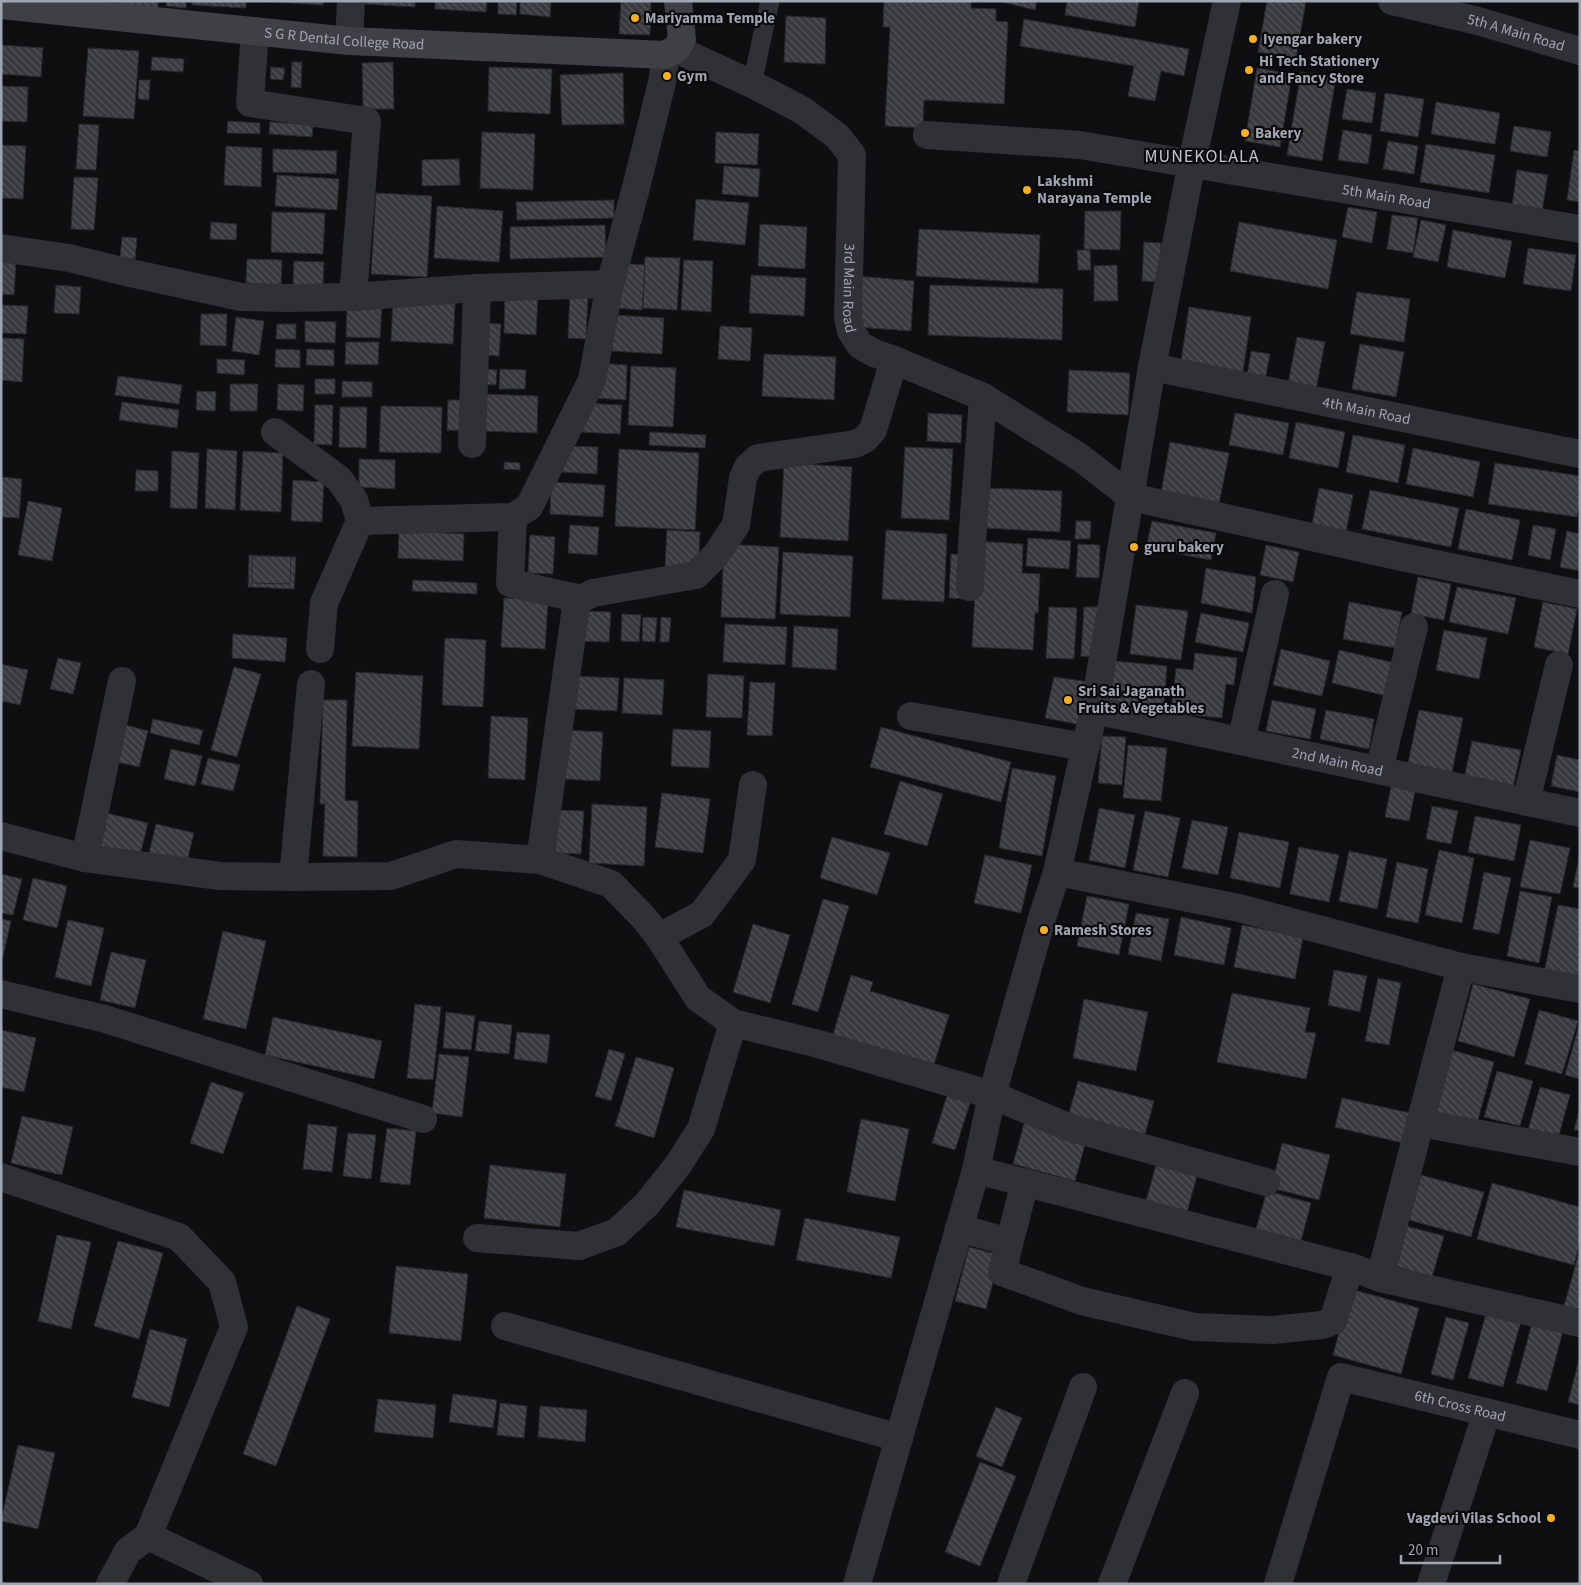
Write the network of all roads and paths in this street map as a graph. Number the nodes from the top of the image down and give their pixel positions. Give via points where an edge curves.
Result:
1 (351, 1) edge
2 (678, 1) edge
3 (770, 1) edge
4 (1227, 1) edge
5 (1392, 1) edge
6 (1, 6) edge
7 (255, 31) junction
8 (349, 41) junction
9 (674, 48) junction
10 (1580, 51) edge
11 (752, 84) junction
12 (927, 136) dead end
13 (1192, 162) junction
14 (1580, 228) edge
15 (1, 248) edge
16 (610, 284) junction
17 (477, 288) junction
18 (353, 297) junction
19 (894, 360) junction
20 (1152, 367) junction
21 (983, 398) junction
22 (275, 432) dead end
23 (472, 444) dead end
24 (1580, 454) edge
25 (1131, 497) junction
26 (512, 518) junction
27 (360, 521) junction
28 (970, 587) dead end
29 (1275, 594) dead end
30 (1580, 594) edge
31 (581, 599) junction
32 (1414, 627) dead end
33 (320, 649) dead end
34 (1559, 665) dead end
35 (122, 681) dead end
36 (311, 684) dead end
37 (1094, 710) junction
38 (911, 716) dead end
39 (1241, 741) junction
40 (1084, 747) junction
41 (1379, 770) junction
42 (753, 785) dead end
43 (1526, 802) junction
44 (1580, 813) edge
45 (1, 836) edge
46 (85, 858) junction
47 (540, 860) junction
48 (1057, 872) junction
49 (293, 877) junction
50 (659, 937) junction
51 (1461, 967) junction
52 (1580, 989) edge
53 (1, 994) edge
54 (733, 1023) junction
55 (992, 1095) junction
56 (423, 1119) dead end
57 (1420, 1123) junction
58 (1580, 1152) edge
59 (976, 1170) junction
60 (1, 1177) edge
61 (1025, 1182) junction
62 (1266, 1182) dead end
63 (959, 1228) junction
64 (477, 1238) dead end
65 (1009, 1242) junction
66 (1350, 1267) junction
67 (1380, 1278) junction
68 (1580, 1323) edge
69 (505, 1326) dead end
70 (1083, 1387) dead end
71 (1185, 1393) dead end
72 (1487, 1412) junction
73 (1580, 1435) edge
74 (899, 1438) junction
75 (148, 1536) junction
76 (110, 1584) edge
77 (249, 1584) edge
78 (857, 1584) edge
79 (1011, 1584) edge
80 (1112, 1584) edge
81 (1278, 1584) edge
82 (1431, 1584) edge

1 - 8 street
2 - 9 street
3 - 11 lane
4 - 13 street
5 - 10 street, 5th A Main Road via 1478,21
6 - 7 street, S G R Dental College Road
7 - 8 street, S G R Dental College Road
7 - 18 street via 250,103 367,122
8 - 9 street, S G R Dental College Road
9 - 11 street, 3rd Main Road
9 - 16 street via 663,78
11 - 19 street, 3rd Main Road via 802,110 837,136 852,154 850,331 860,345
12 - 13 street, 5th Main Road via 1080,145
13 - 14 street, 5th Main Road
13 - 20 street
15 - 18 street via 69,258 242,297
16 - 17 street
16 - 26 street via 592,380 529,507
17 - 18 street
17 - 23 street
19 - 21 street, 3rd Main Road
19 - 31 street via 873,430 865,439 855,444 758,458 748,467 736,525 716,555 696,575 593,593
20 - 24 street, 4th Main Road
20 - 25 street
21 - 25 street, 3rd Main Road via 1081,458
21 - 28 street
22 - 27 street via 339,479 354,500
25 - 30 street
25 - 37 street
26 - 27 street
26 - 31 street via 510,582
27 - 33 street via 324,603
29 - 39 street
31 - 47 street via 576,607
32 - 41 street
34 - 43 street
35 - 46 street
36 - 49 street
37 - 39 street, 2nd Main Road
37 - 40 street
38 - 40 street
39 - 41 street, 2nd Main Road
40 - 48 street
41 - 43 street, 2nd Main Road
42 - 50 street via 742,860 702,914
43 - 44 street, 2nd Main Road
45 - 46 street
46 - 49 street via 220,876
47 - 49 street via 456,854 390,876
47 - 50 street via 611,884
48 - 51 street via 1239,908
48 - 55 street
50 - 54 street via 698,998
51 - 52 street
51 - 57 street
53 - 56 street via 105,1019
54 - 55 street via 815,1043
54 - 64 street via 701,1129 647,1204 617,1232 578,1246
55 - 59 street
55 - 62 street via 1068,1127
57 - 58 street
57 - 67 street
59 - 61 street
59 - 63 street
60 - 75 street via 179,1237 222,1282 234,1327
61 - 65 street
61 - 66 street
63 - 65 street
63 - 74 street
65 - 66 street via 1002,1272 1082,1301 1194,1327 1273,1330 1333,1321
66 - 67 street
67 - 68 street
69 - 74 street
70 - 79 street
71 - 80 street
72 - 73 street, 6th Cross Road
72 - 81 street, 6th Cross Road via 1340,1377
72 - 82 street
74 - 78 street
75 - 76 street via 128,1551
75 - 77 street

